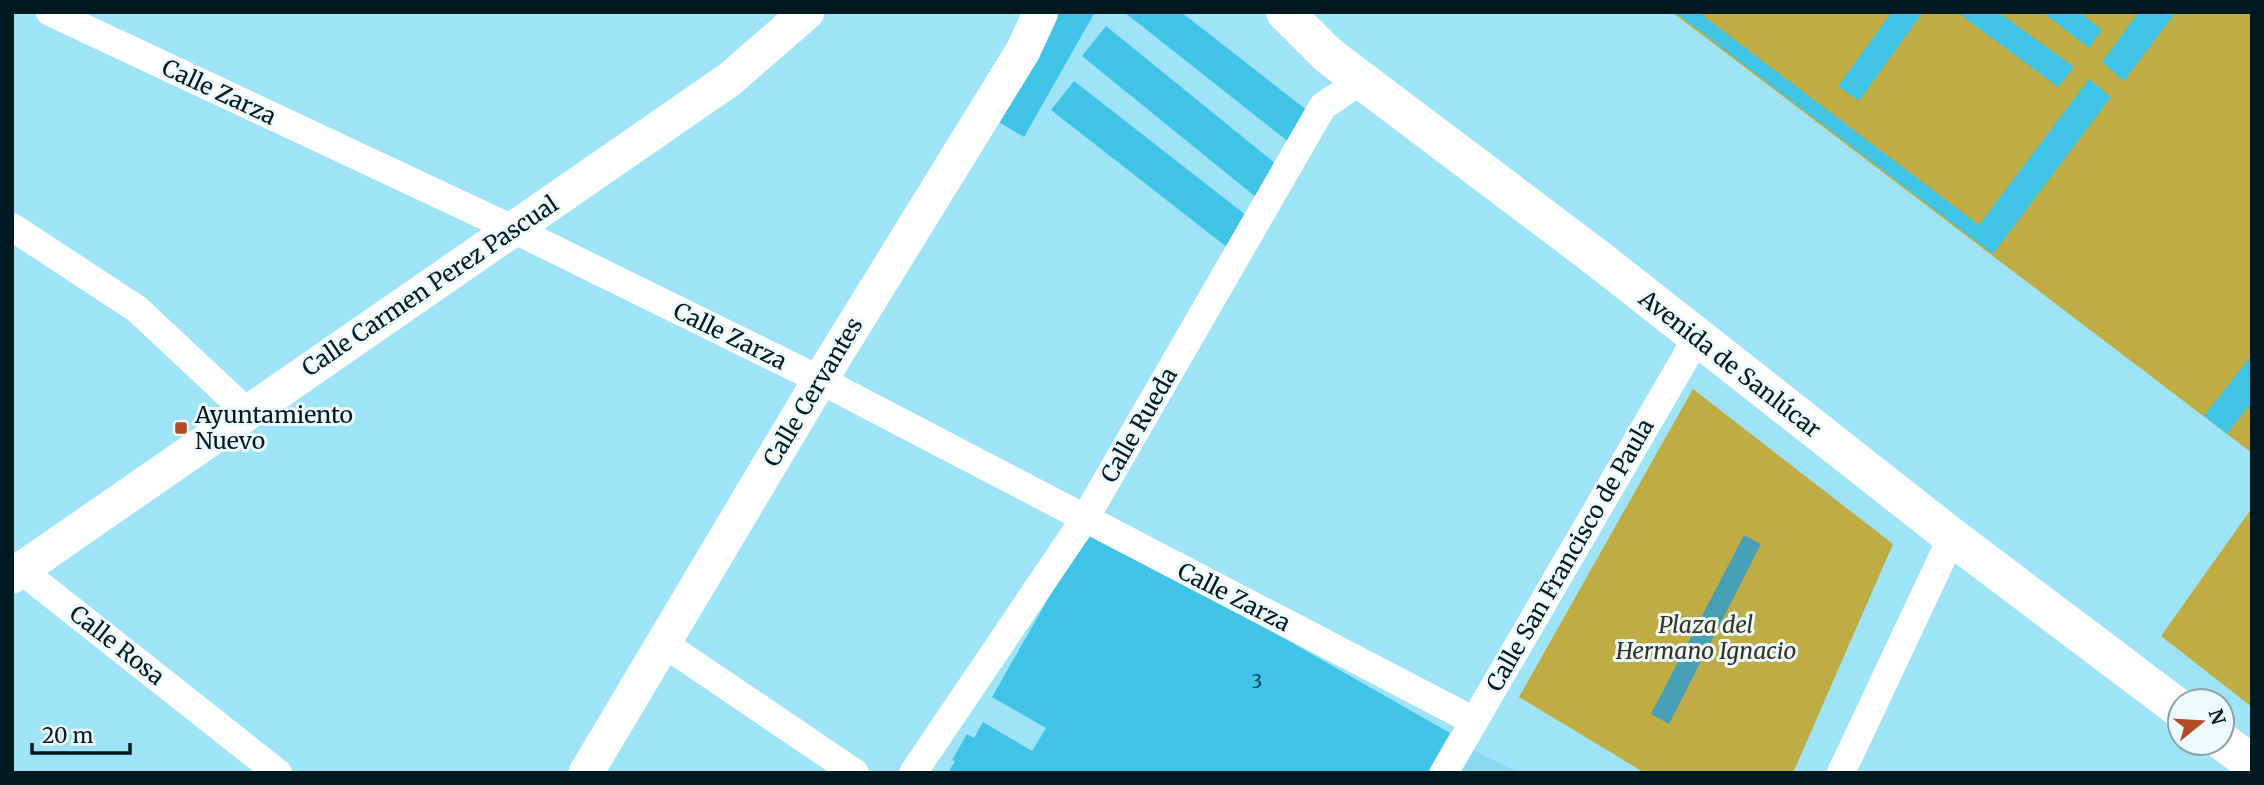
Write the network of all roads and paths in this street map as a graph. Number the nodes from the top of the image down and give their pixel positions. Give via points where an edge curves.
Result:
1 (50, 12) edge
2 (807, 12) edge
3 (1041, 12) edge
4 (1285, 12) edge
5 (1362, 80) junction
6 (12, 227) edge
7 (513, 229) junction
8 (1696, 338) junction
9 (820, 380) junction
10 (247, 412) junction
11 (1084, 520) junction
12 (1952, 537) junction
13 (17, 573) edge
14 (663, 643) junction
15 (2166, 698) edge
16 (1474, 721) junction
17 (2236, 752) edge
18 (2252, 764) edge
19 (278, 773) edge
20 (586, 773) edge
21 (855, 773) edge
22 (913, 773) edge
23 (1444, 773) edge
24 (1841, 773) edge

1 - 7 street, Calle Zarza
2 - 7 street, Calle Carmen Perez Pascual via 730,79
3 - 9 street, Calle Cervantes via 1023,51
4 - 5 main road, Avenida de Sanlúcar via 1328,55
5 - 8 main road, Avenida de Sanlúcar
5 - 11 street, Calle Rueda via 1323,106
6 - 10 street via 137,309
7 - 9 street, Calle Zarza
7 - 10 street, Calle Carmen Perez Pascual
8 - 12 main road, Avenida de Sanlúcar
8 - 16 street, Calle San Francisco de Paula
9 - 11 street, Calle Zarza
9 - 14 street, Calle Cervantes
10 - 13 street, Calle Carmen Perez Pascual
11 - 16 street, Calle Zarza
11 - 22 street, Calle Rueda
12 - 15 main road, Avenida de Sanlúcar
12 - 24 street
13 - 19 street, Calle Rosa
14 - 20 street, Calle Cervantes
14 - 21 street
16 - 23 street, Calle San Francisco de Paula
17 - 18 main road

